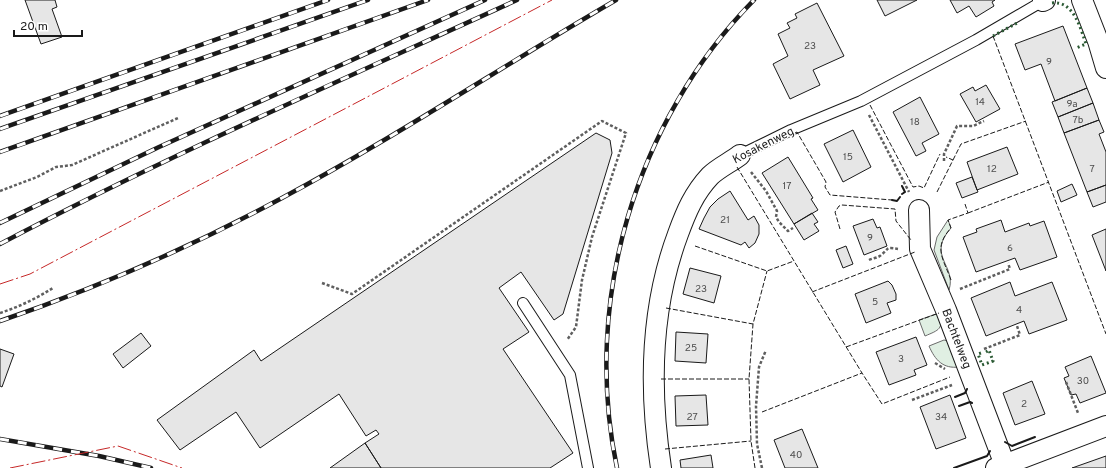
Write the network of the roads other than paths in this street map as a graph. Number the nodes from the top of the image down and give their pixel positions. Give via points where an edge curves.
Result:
1 (1082, 0) edge
2 (1044, 1) edge
3 (1106, 68) edge
4 (744, 161) joint
5 (919, 210) dead end
6 (524, 303) dead end
7 (1106, 426) edge
8 (1000, 466) edge
9 (588, 468) edge
10 (661, 468) edge

1 - 3 street
2 - 4 lane, Kosakenweg via 861,101 791,130
4 - 10 street, Kosakenweg via 711,176 690,204 670,256 657,314 653,380
5 - 8 street, Bachtelweg via 920,249 946,310
6 - 9 lane via 570,375
7 - 8 street

